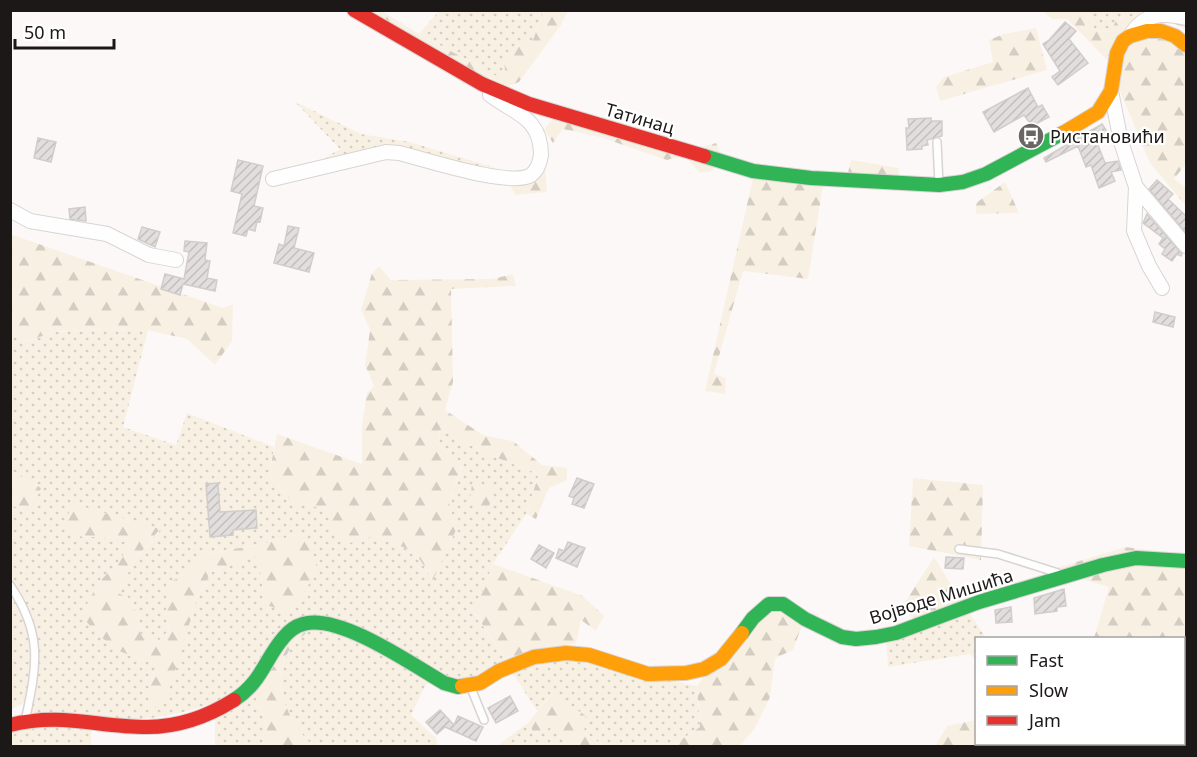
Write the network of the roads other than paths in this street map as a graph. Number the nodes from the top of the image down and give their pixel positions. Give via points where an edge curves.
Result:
1 (354, 10) edge
2 (1186, 18) edge
3 (1130, 36) junction
4 (1186, 45) edge
5 (482, 84) junction
6 (1110, 91) junction
7 (937, 142) dead end
8 (273, 178) dead end
9 (939, 185) junction
10 (1136, 187) junction
11 (10, 210) edge
12 (1186, 246) edge
13 (176, 260) dead end
14 (1162, 288) dead end
15 (959, 549) dead end
16 (1186, 561) edge
17 (1069, 576) junction
18 (10, 585) edge
19 (470, 685) junction
20 (484, 720) dead end
21 (26, 721) junction
22 (10, 725) edge

1 - 5 street, Татинац
2 - 3 street via 1149,16 1137,24
3 - 4 street via 1161,31
3 - 6 street, Татинац via 1117,53
5 - 8 street via 534,125 541,158 531,175 496,177 386,152
5 - 9 street, Татинац via 529,104 753,171
6 - 9 street, Татинац via 1098,112 1044,145 986,174
6 - 10 street, Татинац
7 - 9 lane
10 - 12 street, Татинац
10 - 14 street, Татинац via 1134,231
11 - 13 street via 30,221 107,234 149,255
15 - 17 lane, Војводе Мишића via 998,554
16 - 17 street, Војводе Мишића via 1136,558
17 - 19 street, Војводе Мишића via 979,602 896,633 856,639 842,637 783,604 770,604 753,618 721,659 686,673 648,674 589,655 566,653 534,657
18 - 21 lane via 27,613 36,656
19 - 20 lane
19 - 21 street via 444,683 361,636 312,622 288,633 253,686 226,706 198,719 138,727 89,720
21 - 22 street

